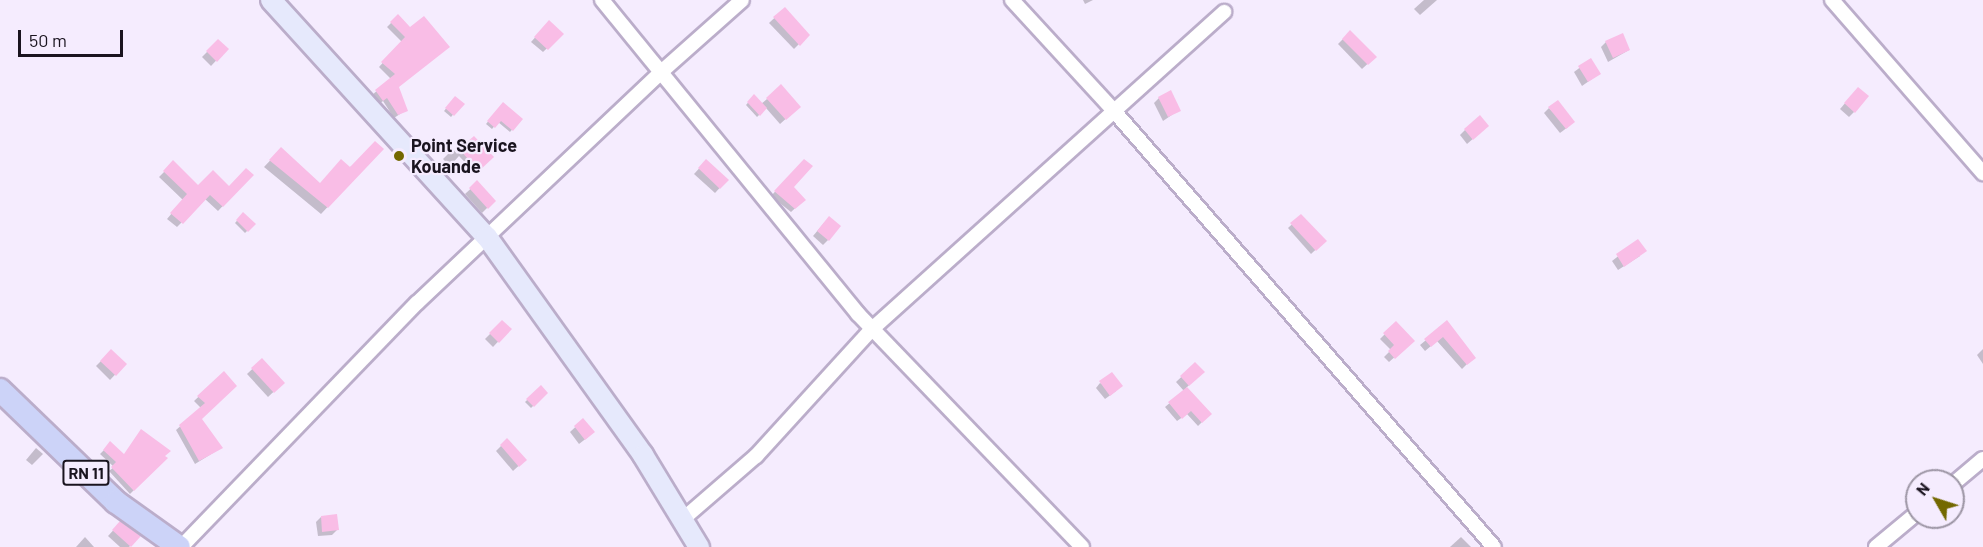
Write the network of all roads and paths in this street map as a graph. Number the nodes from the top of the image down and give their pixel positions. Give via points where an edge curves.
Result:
1 (271, 0) edge
2 (602, 0) edge
3 (742, 0) edge
4 (1012, 0) edge
5 (1832, 0) edge
6 (1224, 12) dead end
7 (661, 72) junction
8 (1114, 111) junction
9 (1983, 173) edge
10 (487, 237) junction
11 (872, 329) junction
12 (0, 390) edge
13 (1983, 459) edge
14 (1965, 474) edge
15 (682, 520) junction
16 (1905, 523) edge
17 (180, 547) edge
18 (699, 547) edge
19 (1082, 547) edge
20 (1494, 547) edge
21 (1876, 547) edge

1 - 10 street
2 - 7 street
3 - 7 street
4 - 8 street
5 - 9 street
6 - 8 street
7 - 10 street
7 - 11 street
8 - 11 street
8 - 20 street
10 - 15 street via 643,454
10 - 17 street via 417,303
11 - 15 street via 756,456
11 - 19 street
12 - 17 main road, RN 11 via 116,502
13 - 14 street
15 - 18 street
16 - 21 street

